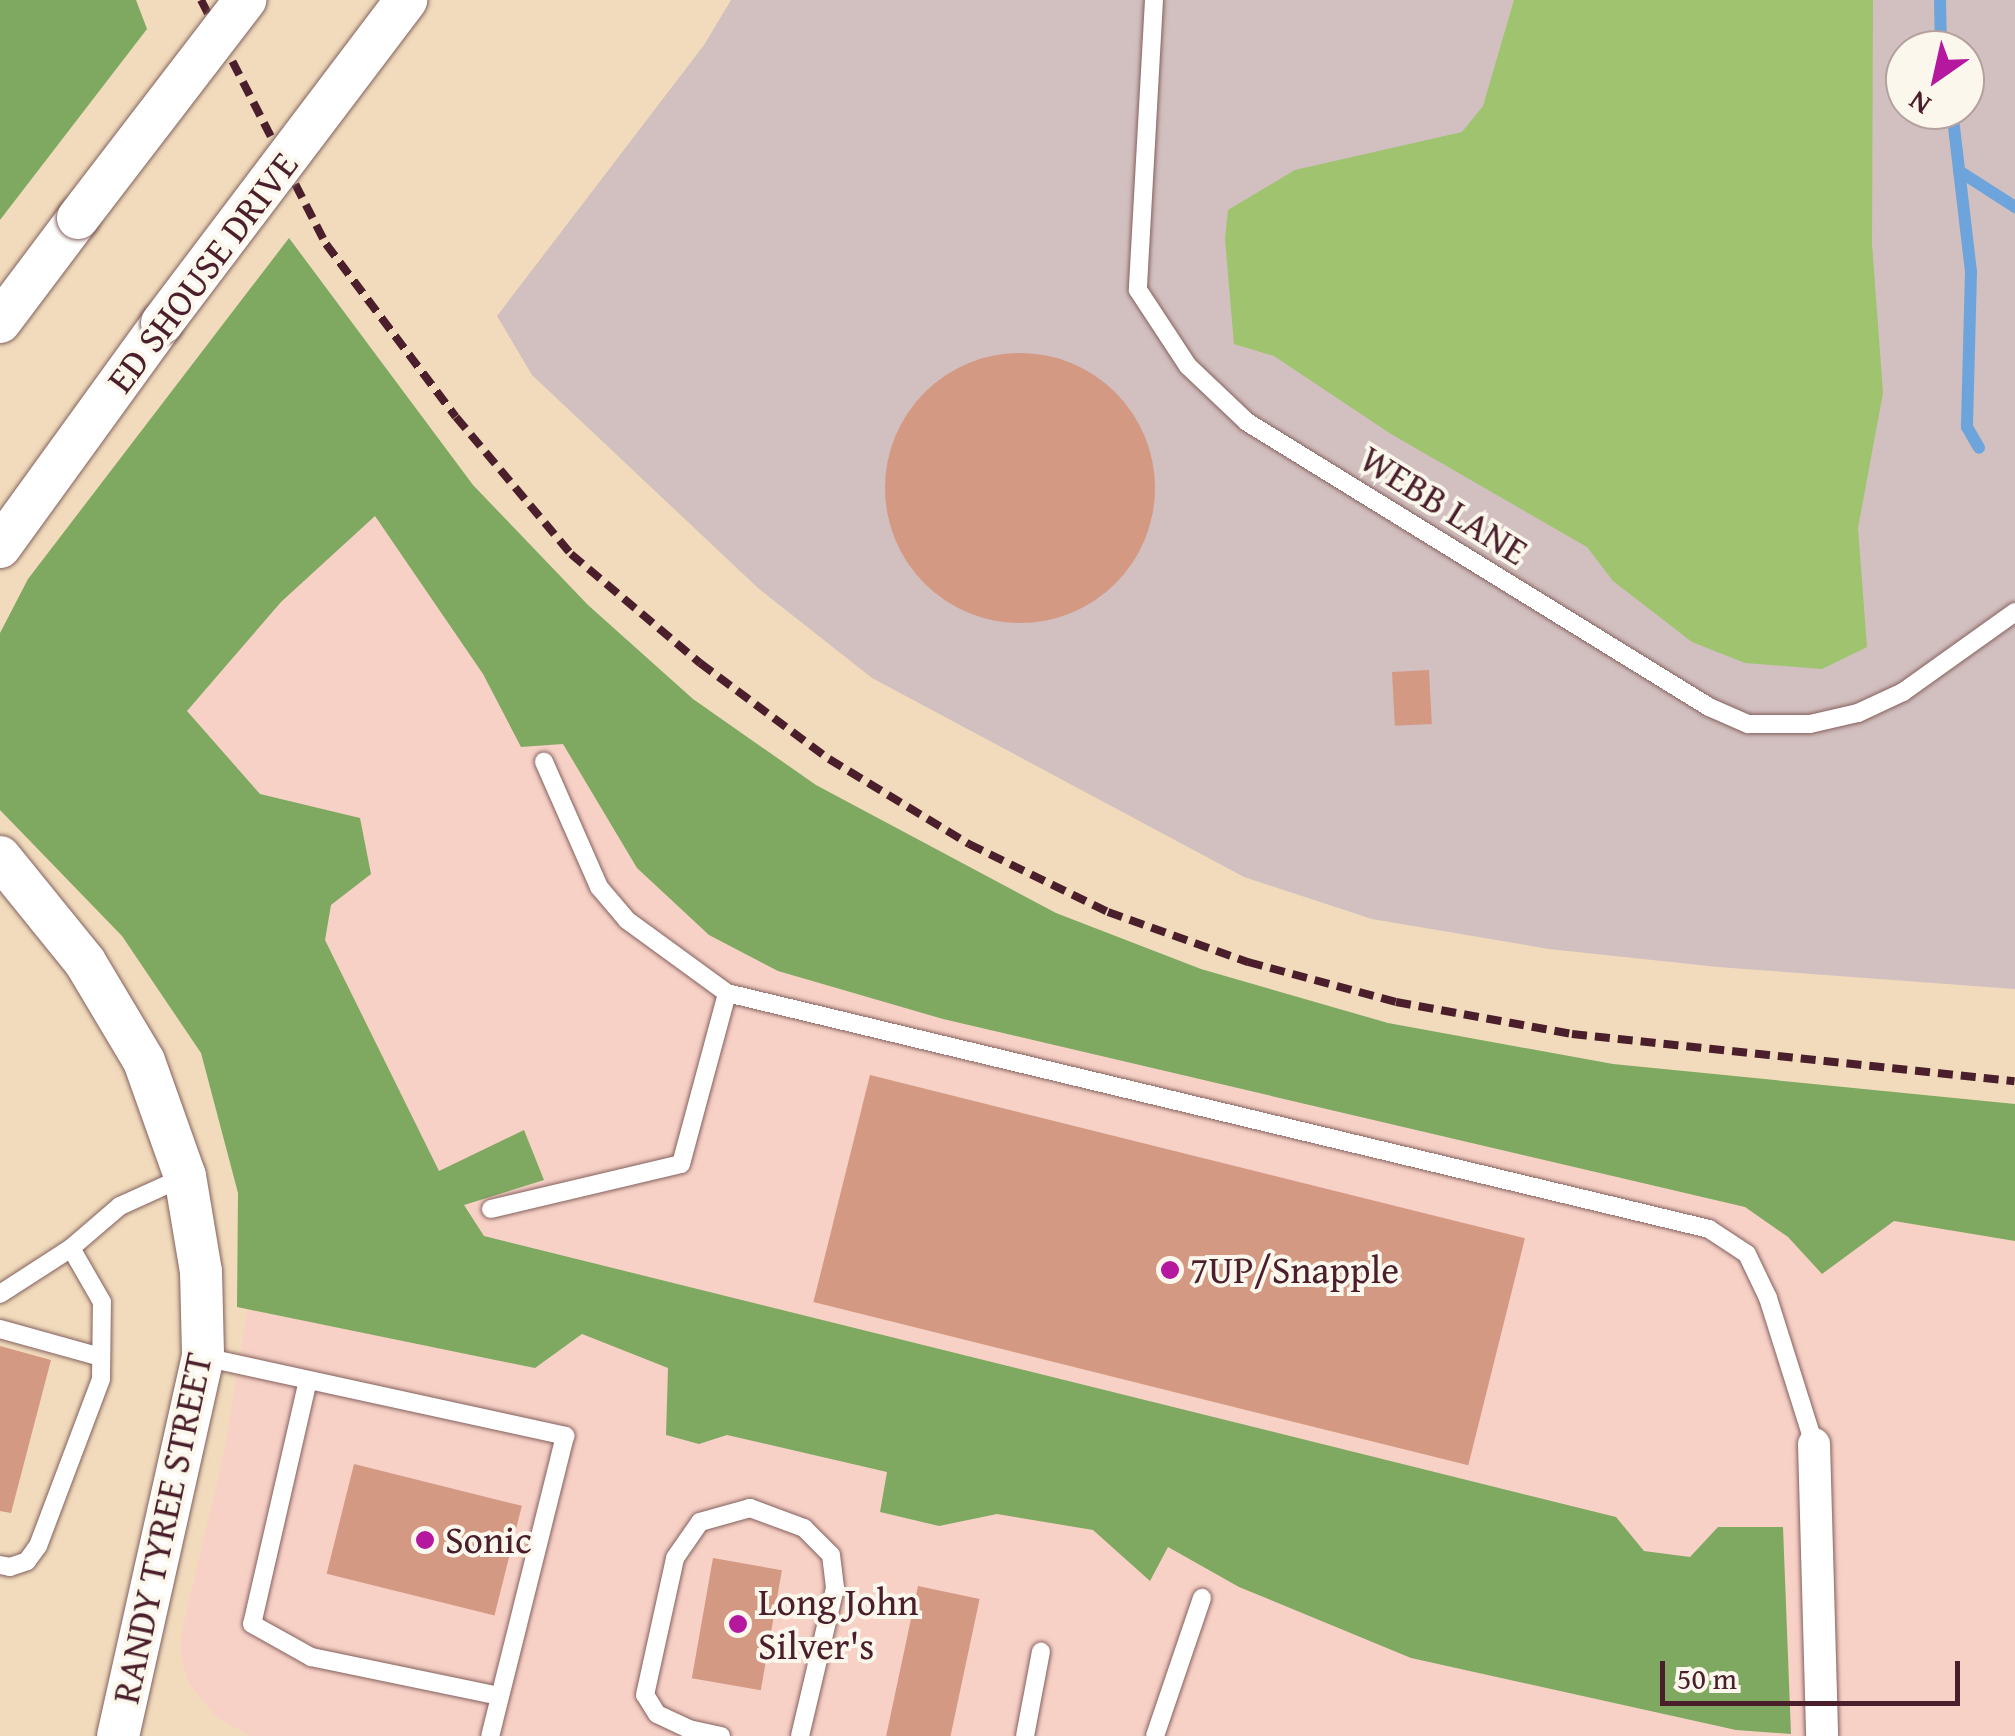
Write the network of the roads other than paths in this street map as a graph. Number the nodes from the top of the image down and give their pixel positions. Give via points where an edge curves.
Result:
1 (245, 0) edge
2 (406, 0) edge
3 (1154, 0) edge
4 (0, 322) edge
5 (0, 547) edge
6 (2015, 612) edge
7 (544, 762) dead end
8 (0, 857) edge
9 (0, 891) edge
10 (60, 933) junction
11 (726, 993) junction
12 (186, 1176) junction
13 (491, 1209) dead end
14 (71, 1248) junction
15 (0, 1294) edge
16 (0, 1329) edge
17 (203, 1356) junction
18 (101, 1357) junction
19 (308, 1380) junction
20 (1814, 1444) joint
21 (0, 1565) edge
22 (1202, 1598) dead end
23 (1041, 1652) dead end
24 (500, 1696) junction
25 (118, 1736) edge
26 (490, 1736) edge
27 (722, 1736) edge
28 (800, 1736) edge
29 (1024, 1736) edge
30 (1155, 1736) edge
31 (1822, 1736) edge

1 - 4 street, bridge
2 - 5 street, ED SHOUSE DRIVE, bridge
3 - 6 lane, WEBB LANE via 1138,290 1188,366 1247,422 1710,707 1748,724 1810,724 1858,714 1903,692
7 - 11 lane via 599,887 626,920
8 - 10 street, RANDY TYREE STREET
9 - 10 street, RANDY TYREE STREET
10 - 12 street, RANDY TYREE STREET via 144,1061
11 - 13 lane via 681,1164
11 - 20 lane via 1709,1229 1747,1254 1768,1298
12 - 14 lane via 120,1206
12 - 17 street, RANDY TYREE STREET via 201,1272
14 - 15 lane
14 - 18 lane via 102,1302
16 - 18 lane
17 - 19 lane
17 - 25 street, RANDY TYREE STREET
18 - 21 lane via 100,1379 38,1546 27,1561
19 - 24 lane via 252,1624 311,1656
19 - 24 lane via 566,1436
20 - 31 street
22 - 30 lane
23 - 29 lane
24 - 26 lane
27 - 28 lane via 657,1714 646,1694 675,1558 700,1522 750,1508 804,1528 831,1556 835,1588

